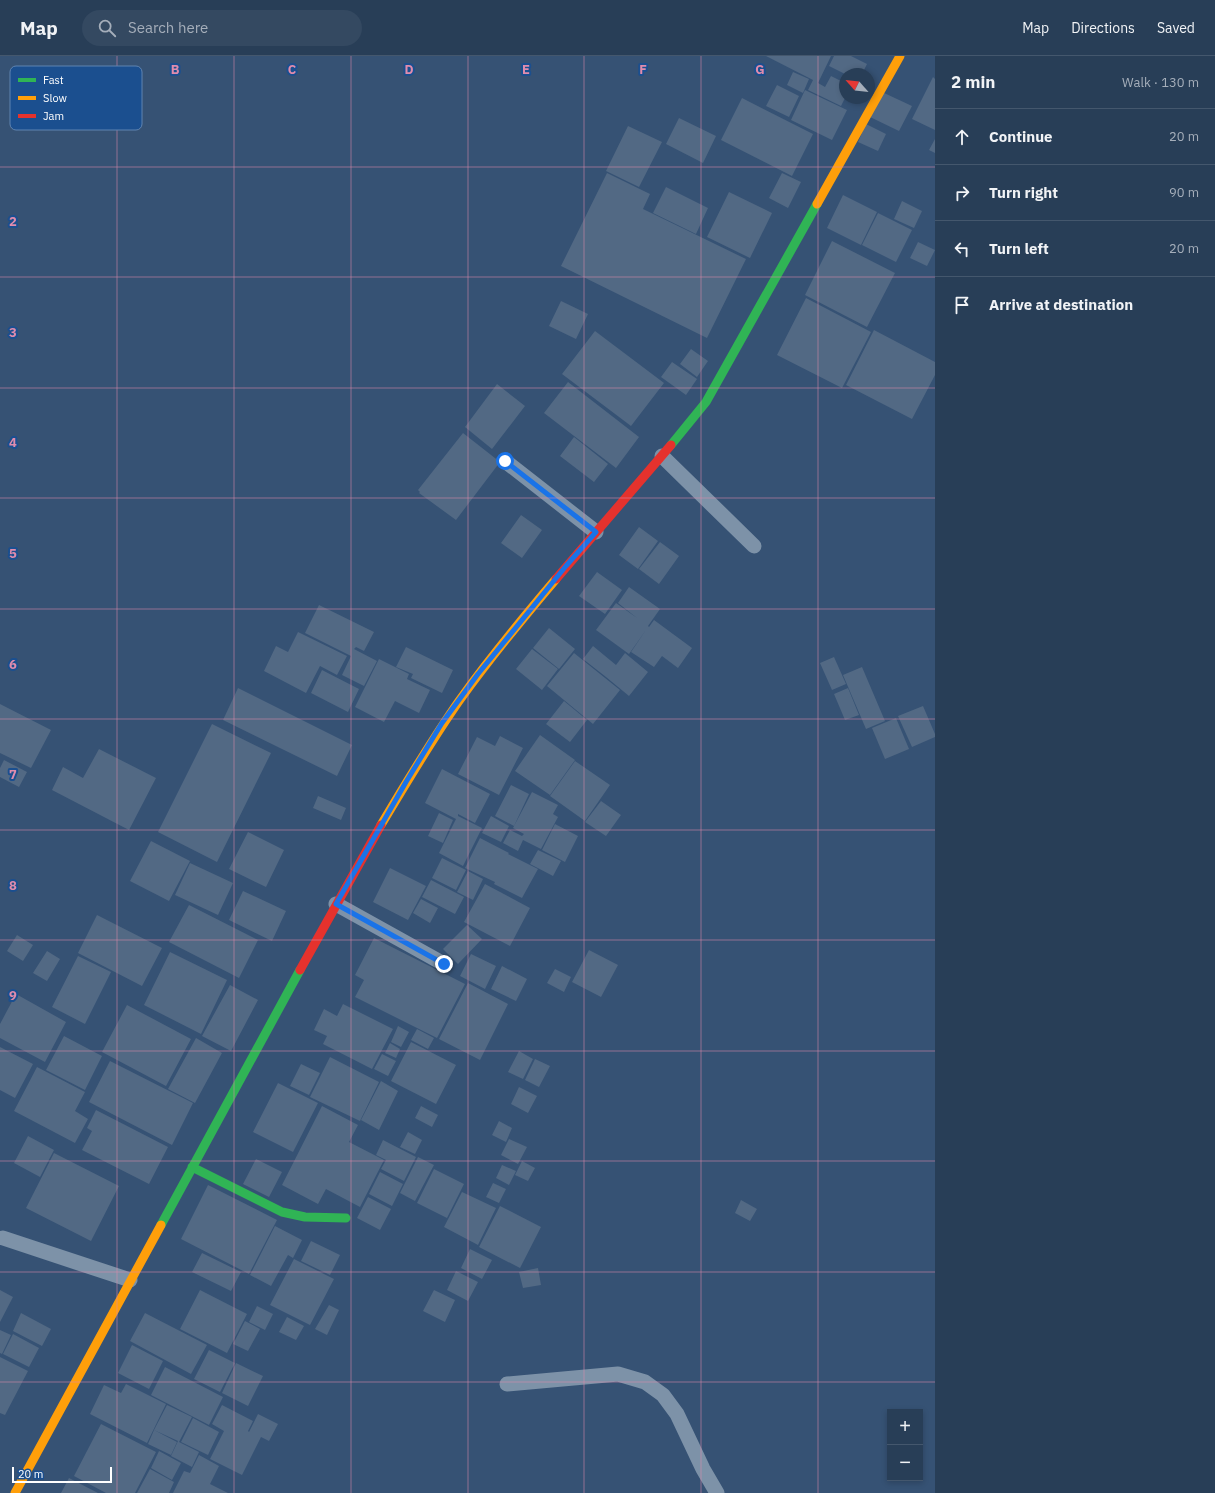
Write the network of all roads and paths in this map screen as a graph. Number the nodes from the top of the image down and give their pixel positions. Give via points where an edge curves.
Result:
1 (900, 56) edge
2 (662, 456) junction
3 (505, 461) dead end
4 (596, 532) junction
5 (754, 546) dead end
6 (336, 904) junction
7 (444, 964) dead end
8 (192, 1167) junction
9 (346, 1218) dead end
10 (3, 1238) dead end
11 (130, 1280) junction
12 (507, 1384) dead end
13 (15, 1493) edge
14 (717, 1493) edge

1 - 2 street via 706,402
2 - 4 street
2 - 5 lane
3 - 4 lane
4 - 6 street via 478,674 442,723
6 - 7 lane
6 - 8 street
8 - 9 street via 282,1212 305,1217
8 - 11 street
10 - 11 lane
11 - 13 street
12 - 14 lane via 618,1374 645,1382 663,1396 676,1414

